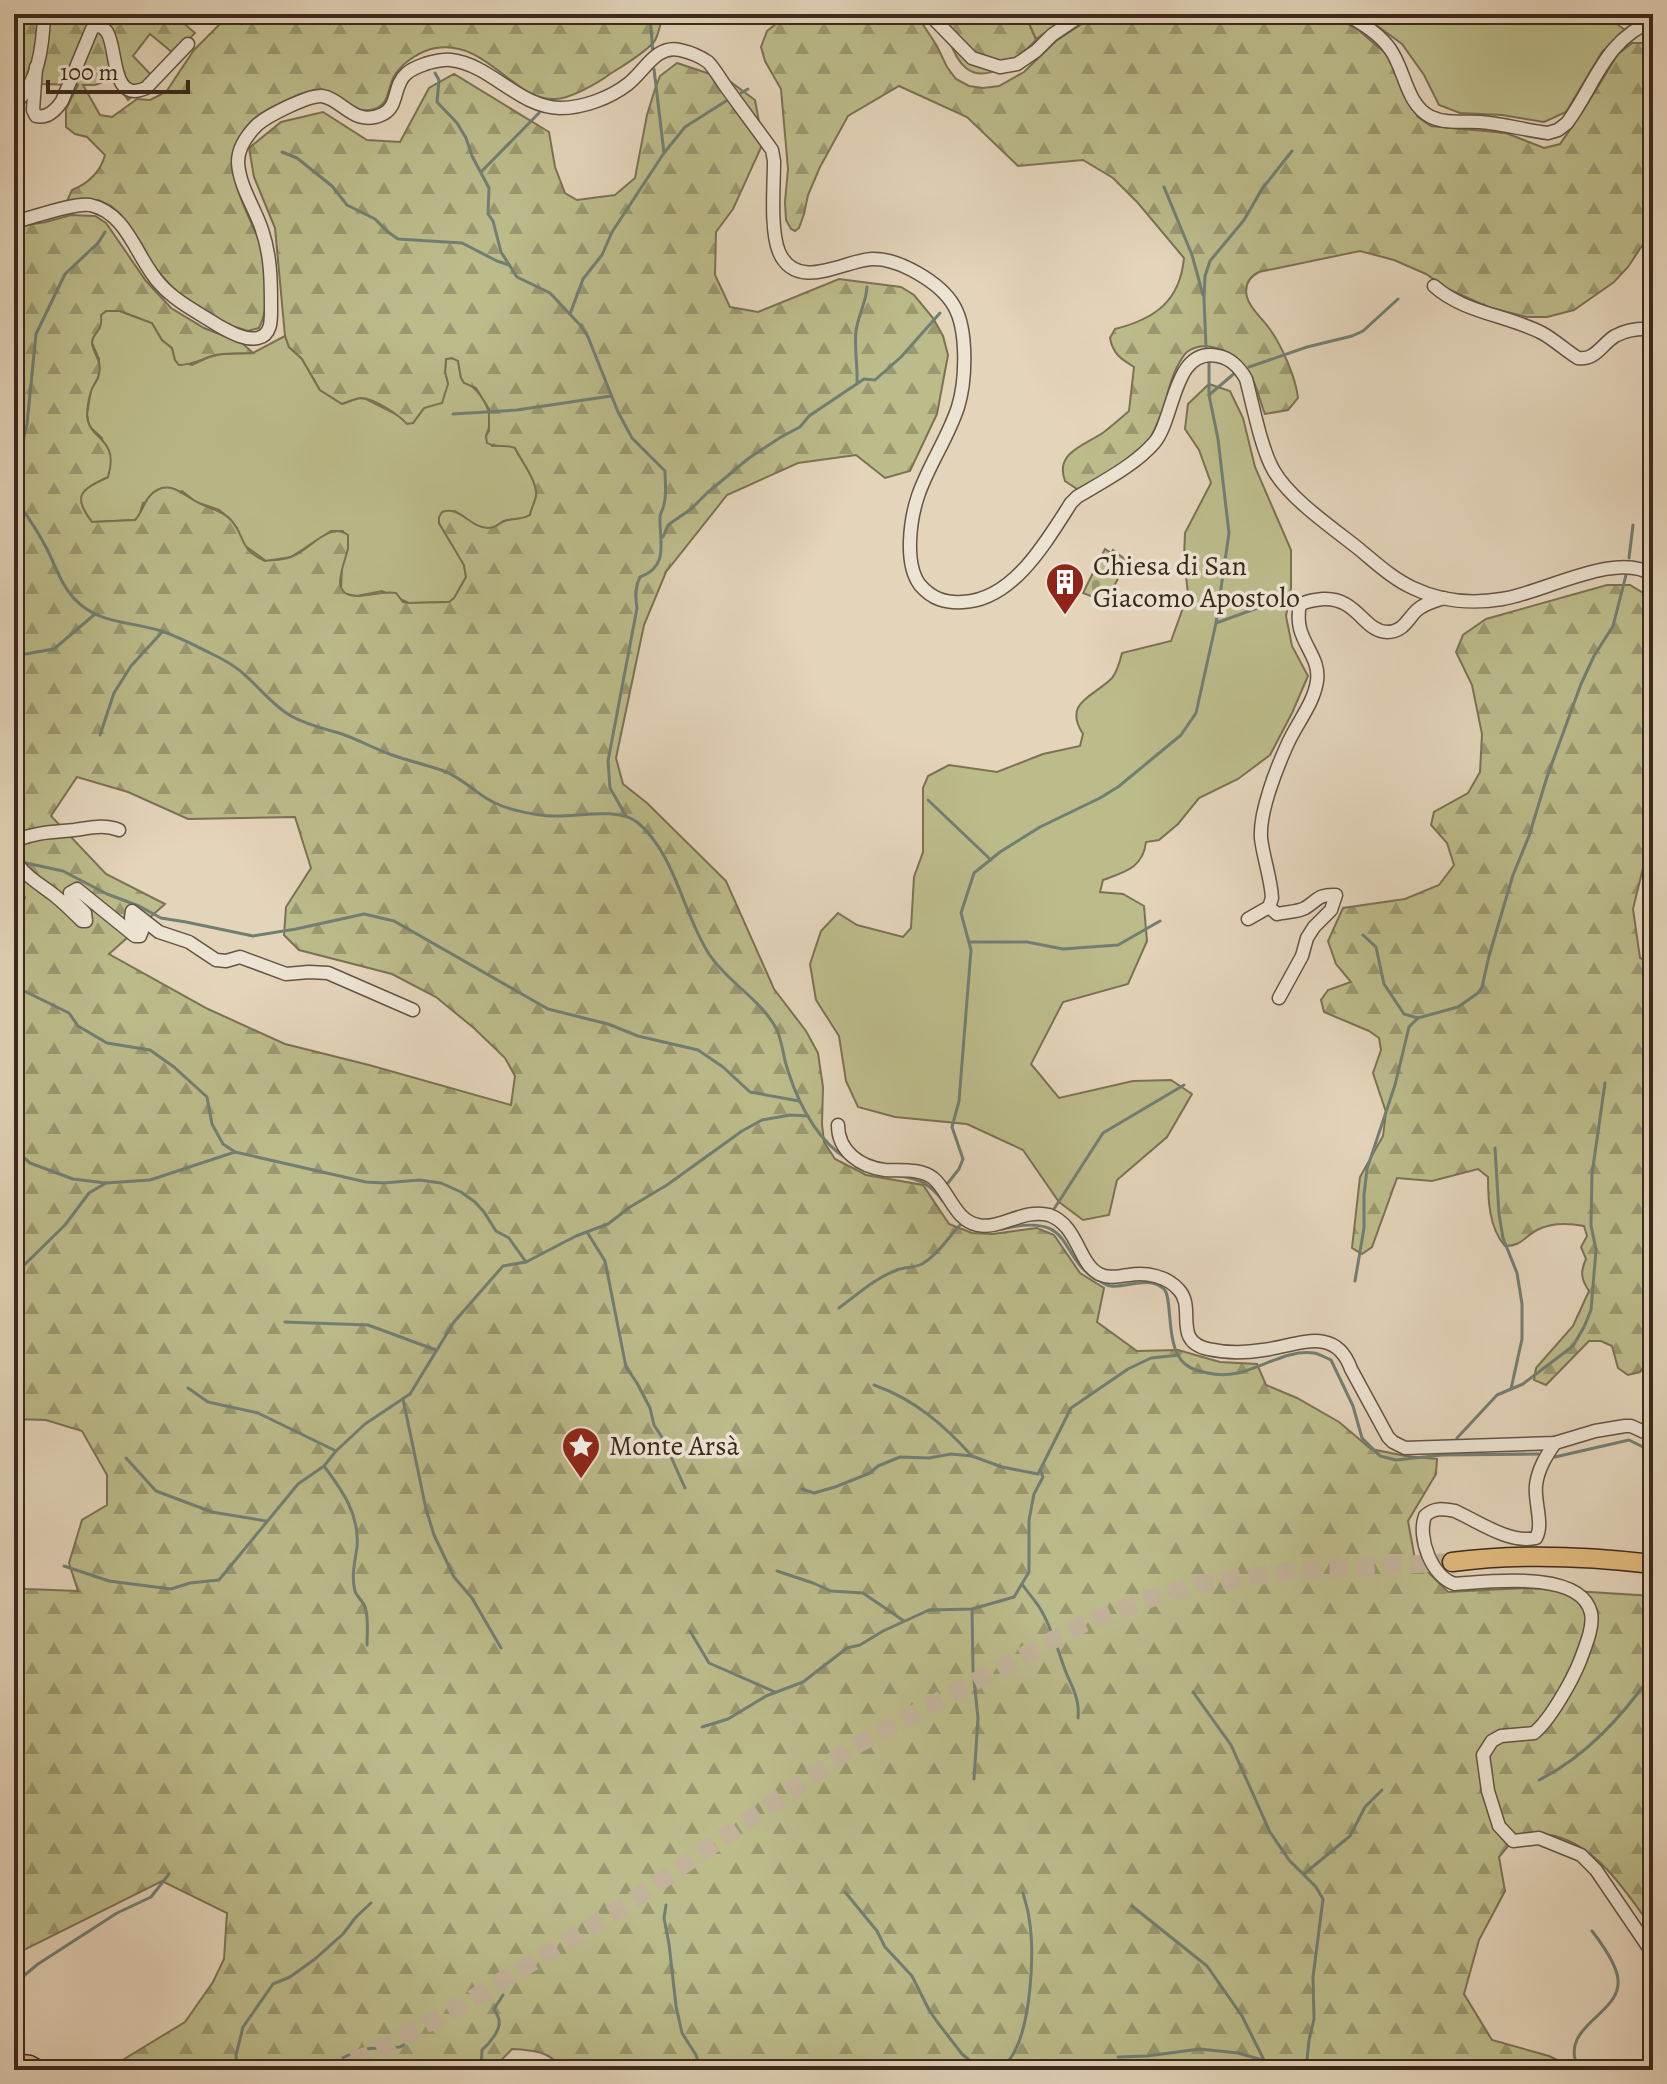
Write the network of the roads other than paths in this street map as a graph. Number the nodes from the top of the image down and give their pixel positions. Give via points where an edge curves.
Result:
1 (44, 14) edge
2 (929, 14) edge
3 (1083, 14) edge
4 (1346, 14) edge
5 (1653, 21) edge
6 (188, 44) dead end
7 (36, 67) junction
8 (14, 104) edge
9 (14, 222) edge
10 (1434, 286) dead end
11 (1653, 329) edge
12 (1653, 575) edge
13 (1444, 598) junction
14 (119, 830) dead end
15 (18, 840) edge
16 (1269, 907) junction
17 (1248, 919) dead end
18 (1279, 998) dead end
19 (413, 1010) dead end
20 (838, 1125) dead end
21 (1653, 1436) edge
22 (1555, 1443) junction
23 (1452, 1562) tunnel mouth
24 (1653, 1564) edge
25 (1653, 1954) edge
26 (14, 2062) edge
27 (41, 2070) edge

1 - 7 street
2 - 3 street via 972,58 1000,67 1017,64
4 - 5 street via 1388,45 1414,102 1430,116 1548,133 1567,123 1623,38
6 - 7 street via 143,90 135,91 119,79 108,34 96,25 62,101 41,117 33,110
7 - 8 street via 25,95
9 - 13 street via 77,204 107,211 168,292 232,333 256,339 267,334 271,319 270,268 238,162 244,141 262,121 321,96 356,115 382,114 392,107 407,73 444,59 468,63 538,104 580,106 628,85 659,53 677,49 707,62 772,150 776,242 784,262 824,272 882,259 914,270 954,305 964,344 962,389 917,497 910,536 914,575 935,599 972,601 1007,587 1077,497 1154,443 1188,364 1209,355 1228,359 1242,371 1268,457 1285,486 1395,578
10 - 11 street via 1471,308 1542,333 1578,358 1592,357 1617,335
12 - 13 street via 1622,566 1503,599
13 - 16 street via 1418,609 1392,632 1369,624 1336,599 1300,605 1299,631 1318,678 1268,795 1260,833 1271,883
14 - 15 street via 94,826
15 - 19 street via 14,854 21,869 82,921 85,913 71,899 74,889 135,936 142,934 132,911 159,932 189,942 216,960 240,957 286,974 328,973
16 - 17 street
16 - 18 street via 1277,914 1303,910 1322,896 1336,895 1331,910 1307,938
20 - 22 street via 840,1141 853,1158 882,1170 929,1175 972,1224 1026,1215 1054,1217 1099,1274 1148,1275 1177,1287 1183,1294 1188,1336 1204,1349 1229,1353 1308,1341 1334,1345 1347,1359 1388,1437 1399,1446
21 - 22 street via 1625,1426
22 - 25 street via 1536,1484 1536,1538 1515,1538 1445,1509 1425,1516 1421,1533 1427,1553 1447,1581 1547,1583 1574,1591 1587,1605 1587,1643 1553,1710 1534,1733 1501,1736 1483,1755 1488,1791 1499,1826 1513,1841 1539,1838 1581,1855
23 - 24 highway via 1528,1556
26 - 27 main road

